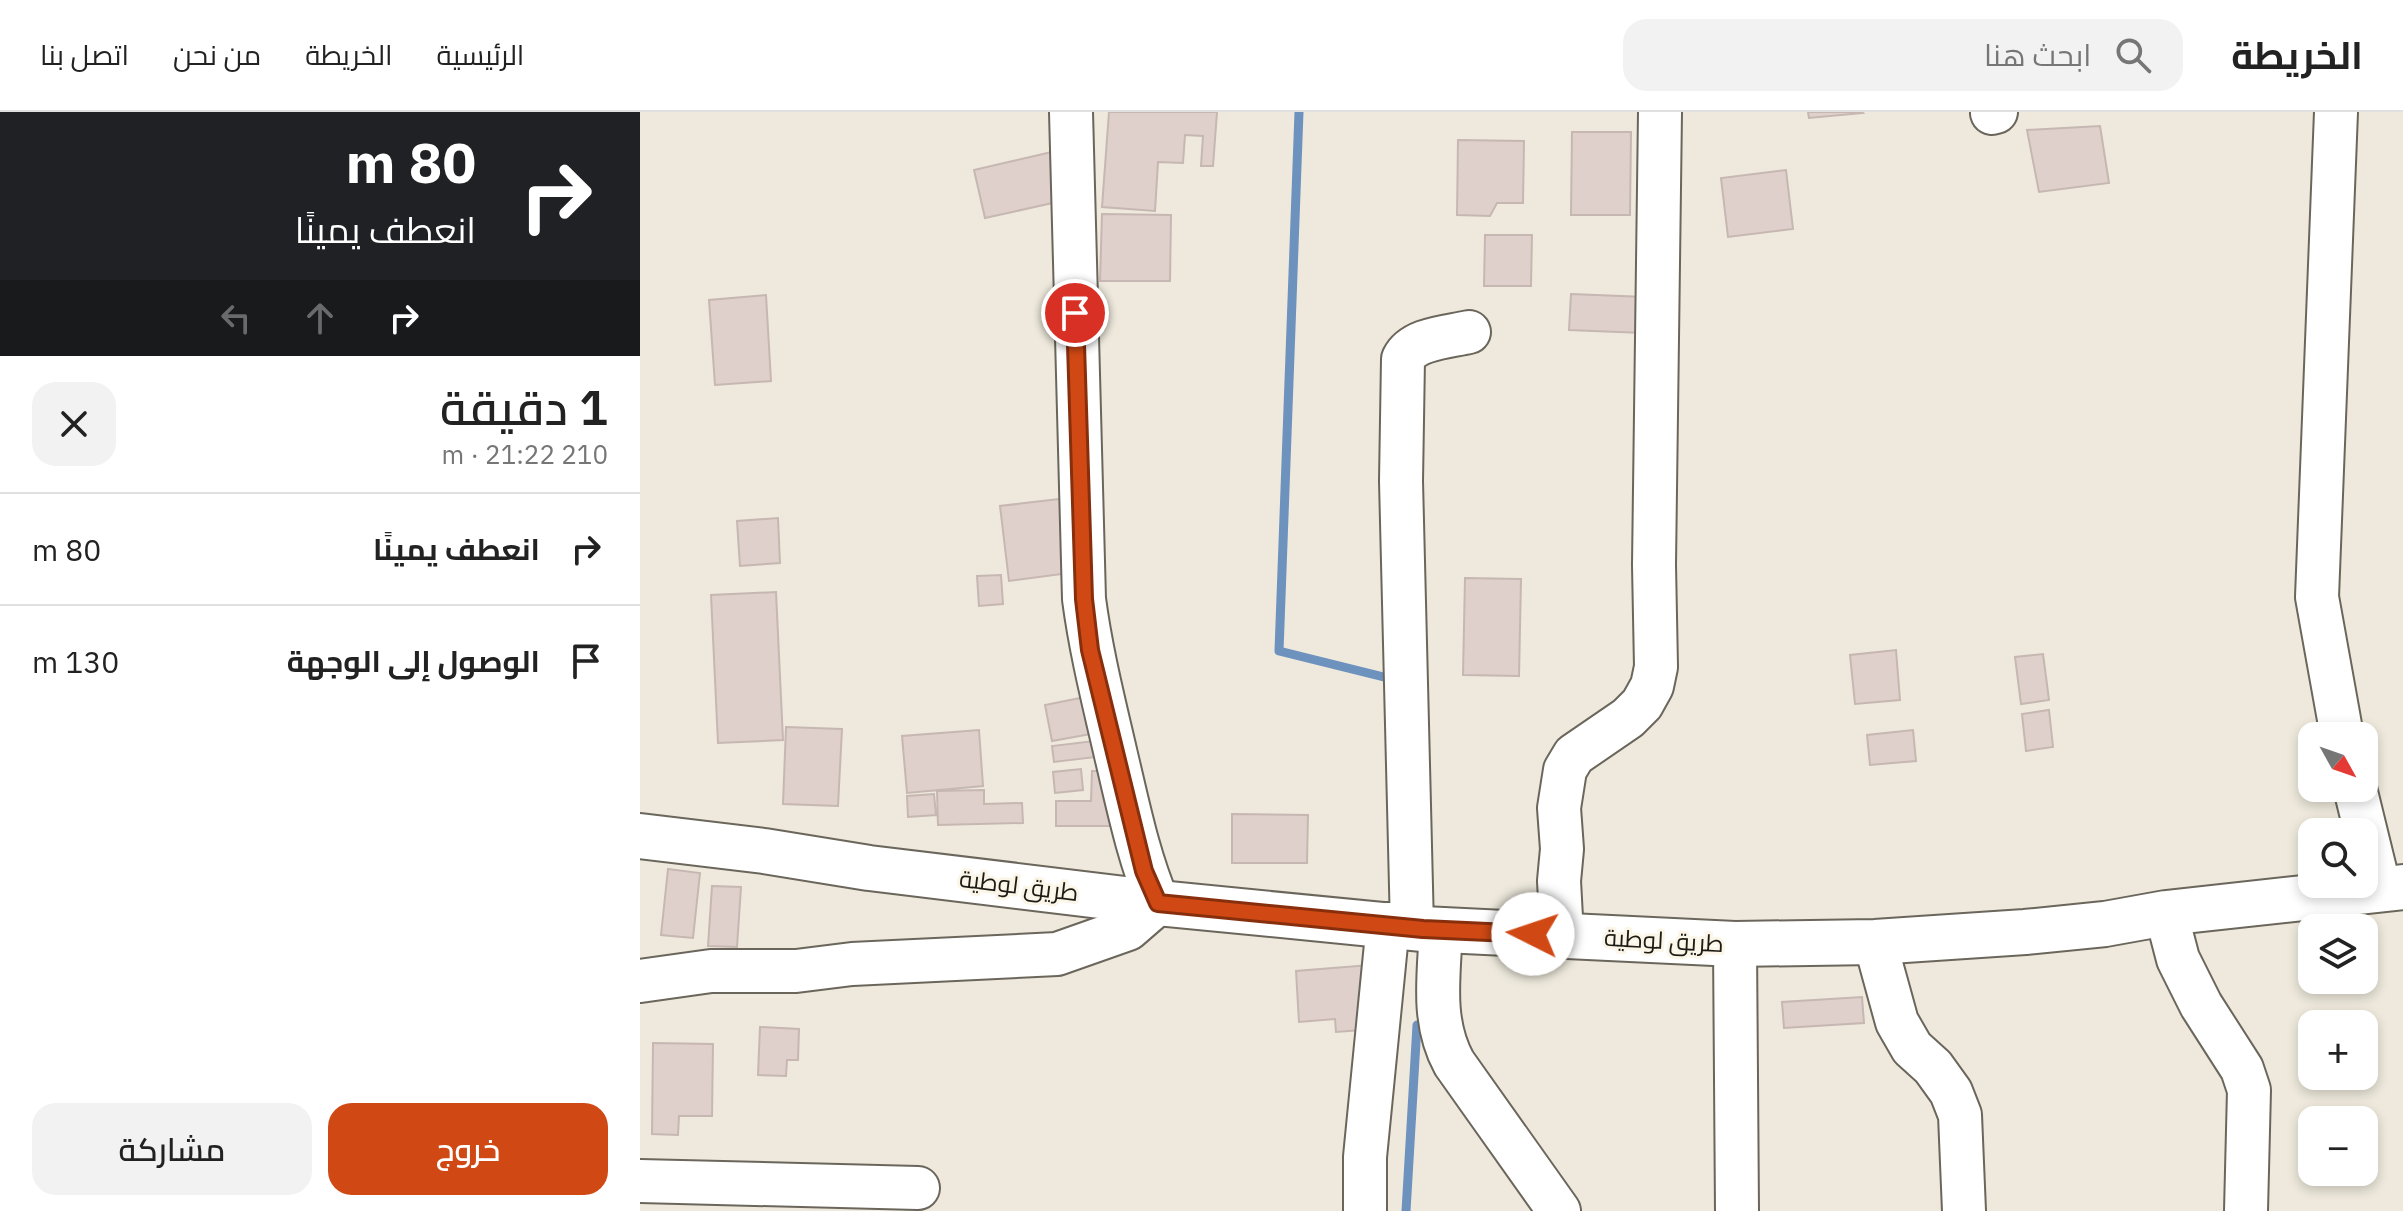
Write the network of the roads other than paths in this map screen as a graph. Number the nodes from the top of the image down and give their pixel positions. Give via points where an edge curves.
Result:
1 (1071, 112) edge
2 (1660, 112) edge
3 (2336, 112) edge
4 (1469, 332) dead end
5 (2339, 722) edge
6 (2360, 802) edge
7 (640, 836) edge
8 (2392, 888) edge
9 (1158, 903) junction
10 (2166, 913) junction
11 (1414, 927) junction
12 (1562, 936) junction
13 (1875, 942) junction
14 (1735, 944) junction
15 (640, 981) edge
16 (640, 1181) edge
17 (918, 1188) dead end
18 (1365, 1211) edge
19 (1559, 1211) edge
20 (1737, 1211) edge
21 (1964, 1211) edge
22 (2246, 1211) edge

1 - 9 street via 1084,599 1090,650 1144,871
2 - 12 street via 1656,667 1642,704 1574,755 1565,770 1559,808
3 - 5 street via 2317,597
4 - 11 street via 1416,344 1403,359 1401,481
6 - 8 street
7 - 9 main road, طريق لوطية
8 - 10 main road, طريق لوطية
9 - 11 main road, طريق لوطية
9 - 15 street via 1128,929 1057,954 796,971 711,971
10 - 13 main road, طريق لوطية via 2025,932
10 - 22 street via 2178,959 2249,1090
11 - 12 main road, طريق لوطية
11 - 18 street via 1365,1157
11 - 19 street via 1444,1045
12 - 14 main road, طريق لوطية
13 - 14 main road, طريق لوطية
13 - 21 street via 1897,1022 1912,1048 1951,1092 1960,1115
14 - 20 street
16 - 17 street

